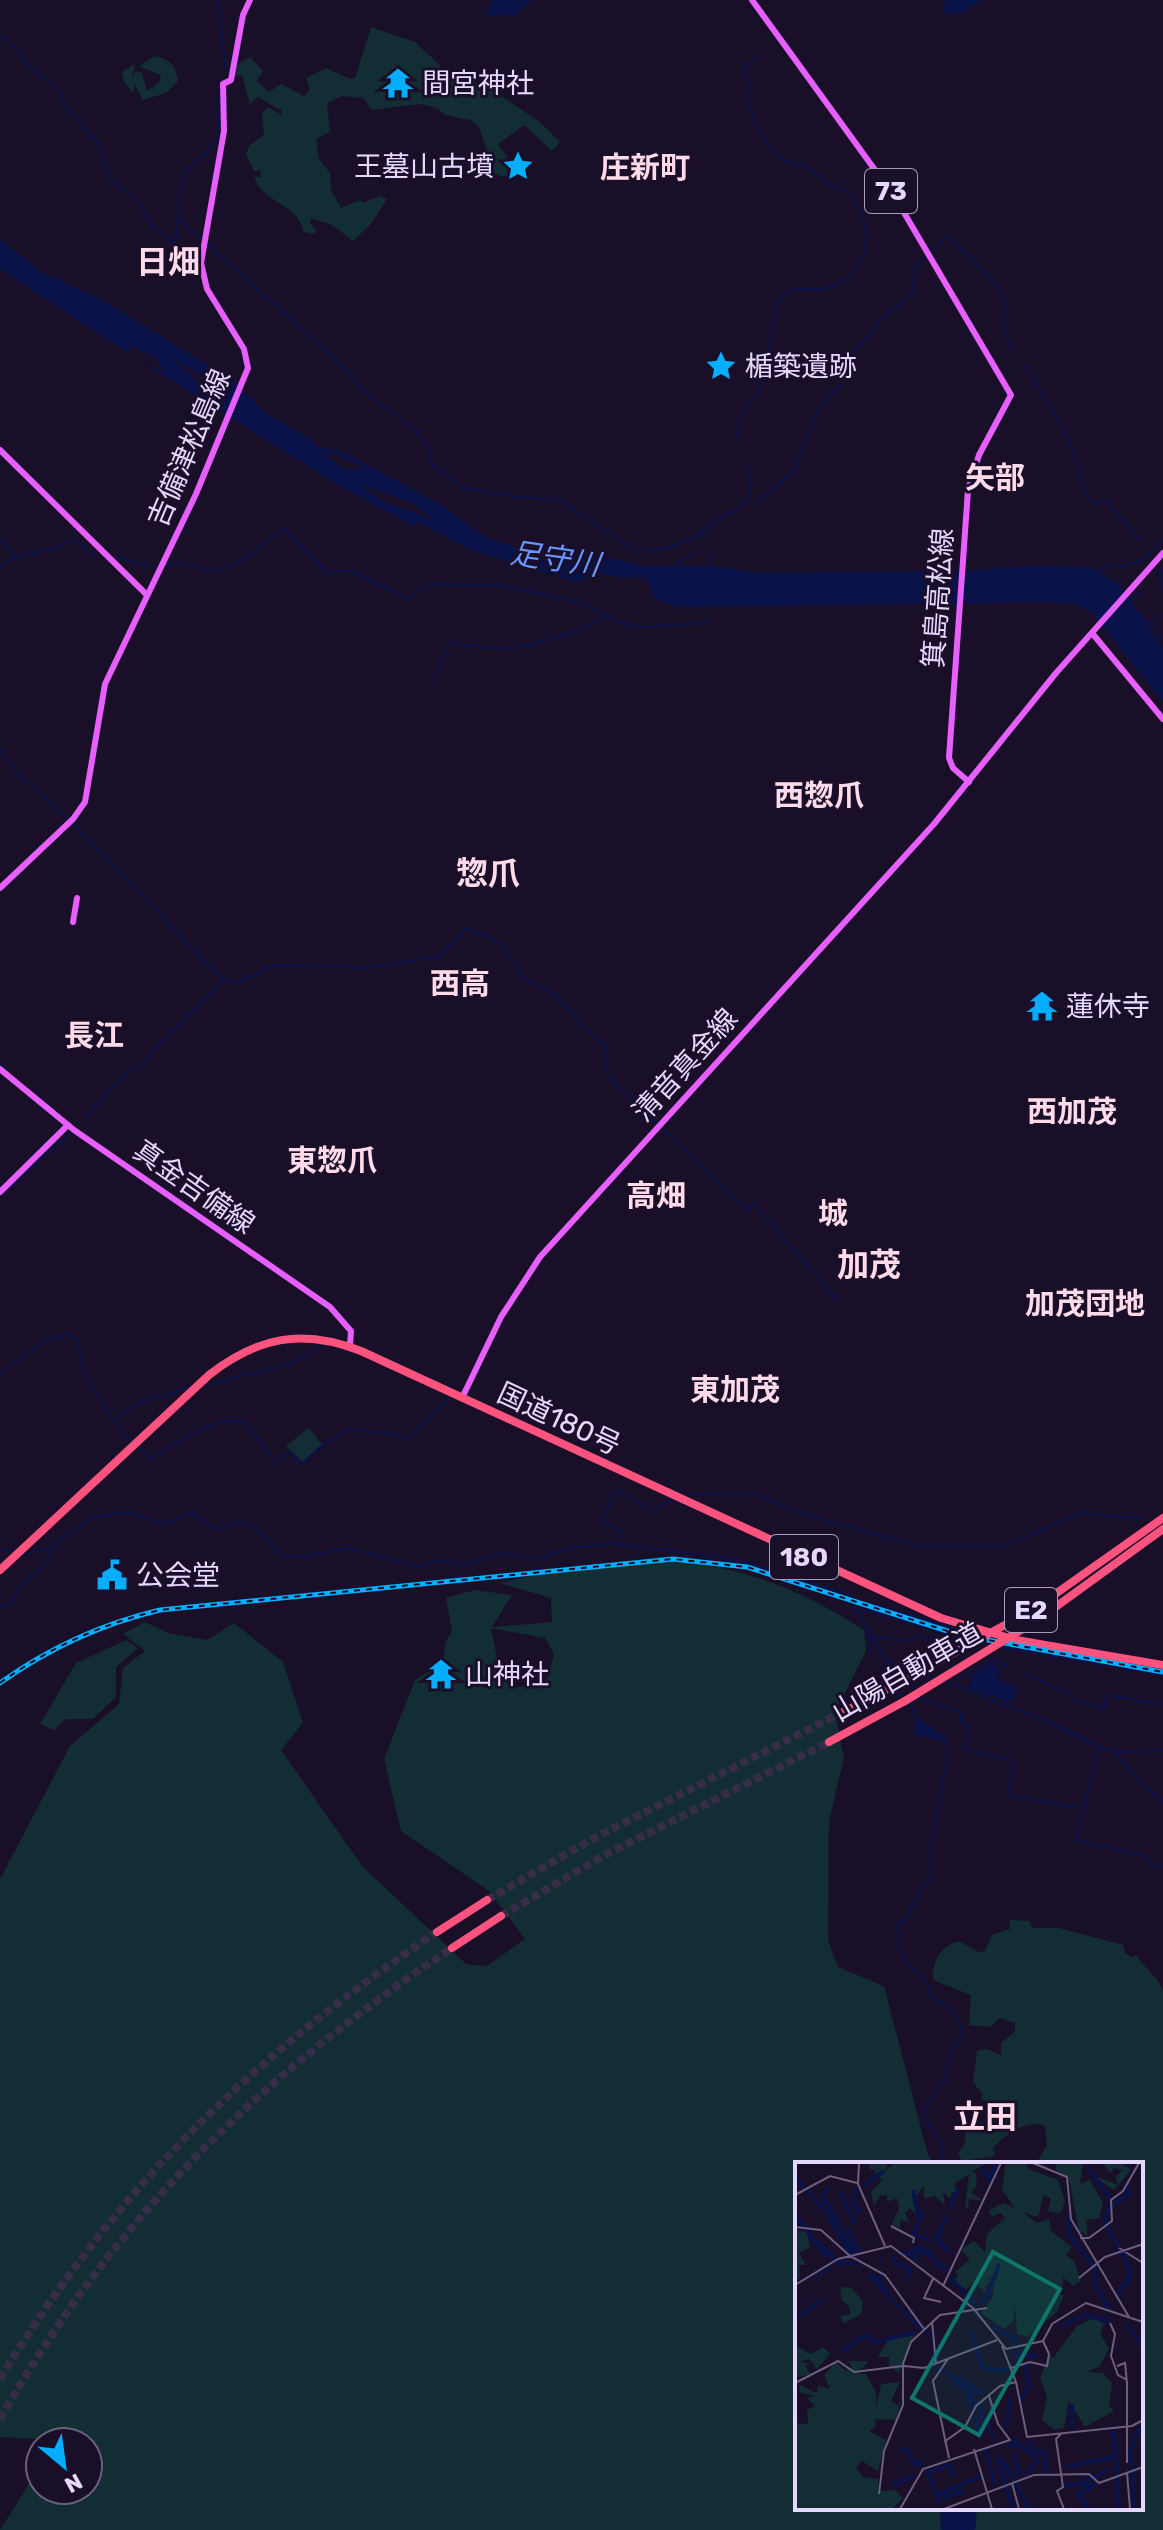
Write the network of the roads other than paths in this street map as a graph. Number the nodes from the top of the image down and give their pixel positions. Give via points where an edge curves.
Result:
1 (250, 0) edge
2 (752, 0) edge
3 (0, 450) edge
4 (1163, 553) edge
5 (147, 595) junction
6 (1095, 630) junction
7 (1163, 719) edge
8 (969, 782) junction
9 (0, 888) edge
10 (77, 898) dead end
11 (73, 922) dead end
12 (0, 1069) edge
13 (68, 1125) junction
14 (0, 1192) edge
15 (350, 1346) junction
16 (462, 1398) junction
17 (1163, 1518) edge
18 (1163, 1529) edge
19 (0, 1570) edge
20 (1163, 1665) edge
21 (839, 1714) tunnel mouth
22 (829, 1742) tunnel mouth
23 (487, 1900) tunnel mouth
24 (501, 1916) tunnel mouth
25 (437, 1932) tunnel mouth
26 (452, 1948) tunnel mouth

1 - 5 main road, 吉備津松島線 via 231,80 223,84 224,131 201,263 204,281 247,355 248,368
2 - 8 main road, 箕島高松線 / 73 via 896,199 1011,395 973,471 961,564 949,758
3 - 5 main road
4 - 6 main road
5 - 9 main road, 吉備津松島線 via 101,695 85,802
6 - 7 main road
6 - 8 main road
8 - 16 main road, 清音真金線 via 547,1249 506,1308
10 - 11 main road
12 - 13 main road, 真金吉備線
13 - 14 main road
13 - 15 main road, 真金吉備線 via 330,1307 351,1331
15 - 16 highway, 国道180号 / 180
15 - 19 highway, 国道180号 / 180 via 300,1338 266,1342 236,1354
16 - 20 highway, 国道180号 / 180 via 941,1618 1016,1640
17 - 21 highway, 山陽自動車道 / E2, bridge via 1034,1609
18 - 22 highway, 山陽自動車道 / E2, bridge via 1039,1619
23 - 25 highway
24 - 26 highway

